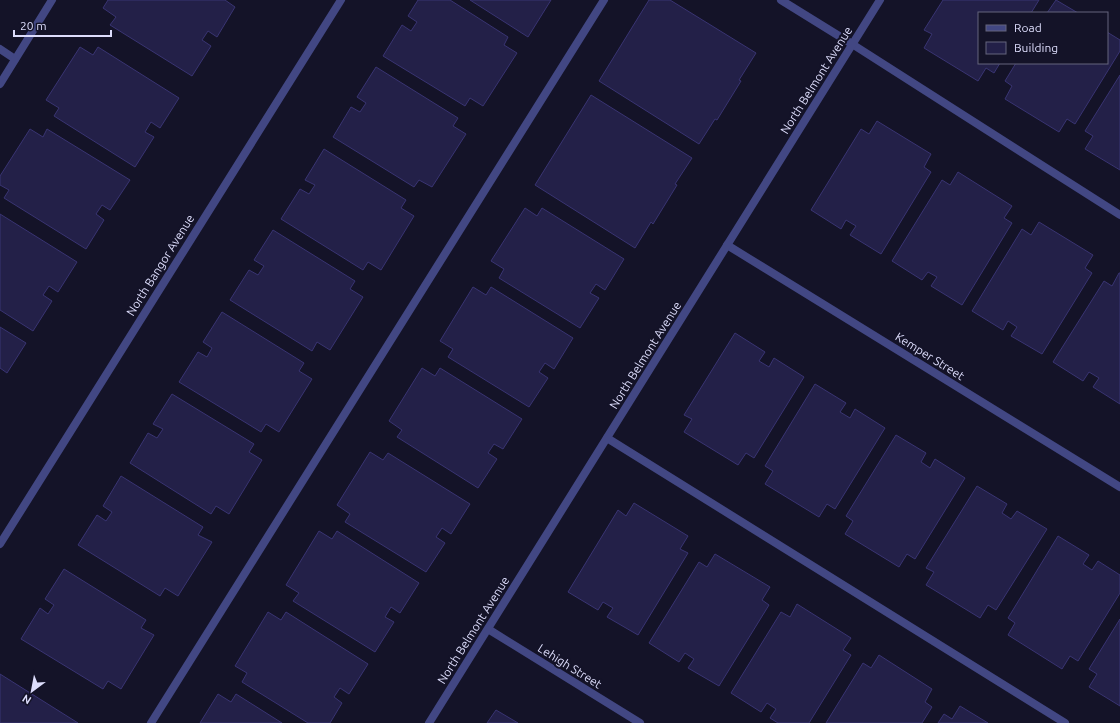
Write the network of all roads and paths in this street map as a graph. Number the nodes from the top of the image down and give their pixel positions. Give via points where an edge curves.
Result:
1 (52, 0) edge
2 (604, 0) edge
3 (781, 0) edge
4 (880, 0) edge
5 (339, 1) edge
6 (852, 44) junction
7 (0, 49) edge
8 (15, 59) junction
9 (0, 84) edge
10 (1120, 214) edge
11 (727, 246) junction
12 (607, 438) junction
13 (1120, 487) edge
14 (0, 544) edge
15 (488, 629) junction
16 (151, 723) edge
17 (429, 723) edge
18 (640, 723) edge
19 (1065, 723) edge

1 - 8 street
2 - 16 street
3 - 6 street
4 - 6 street, North Belmont Avenue
5 - 14 street, North Bangor Avenue
6 - 10 street
6 - 11 street, North Belmont Avenue
7 - 8 street
8 - 9 street
11 - 12 street, North Belmont Avenue
11 - 13 street, Kemper Street
12 - 15 street, North Belmont Avenue
12 - 19 street
15 - 17 street, North Belmont Avenue
15 - 18 street, Lehigh Street

